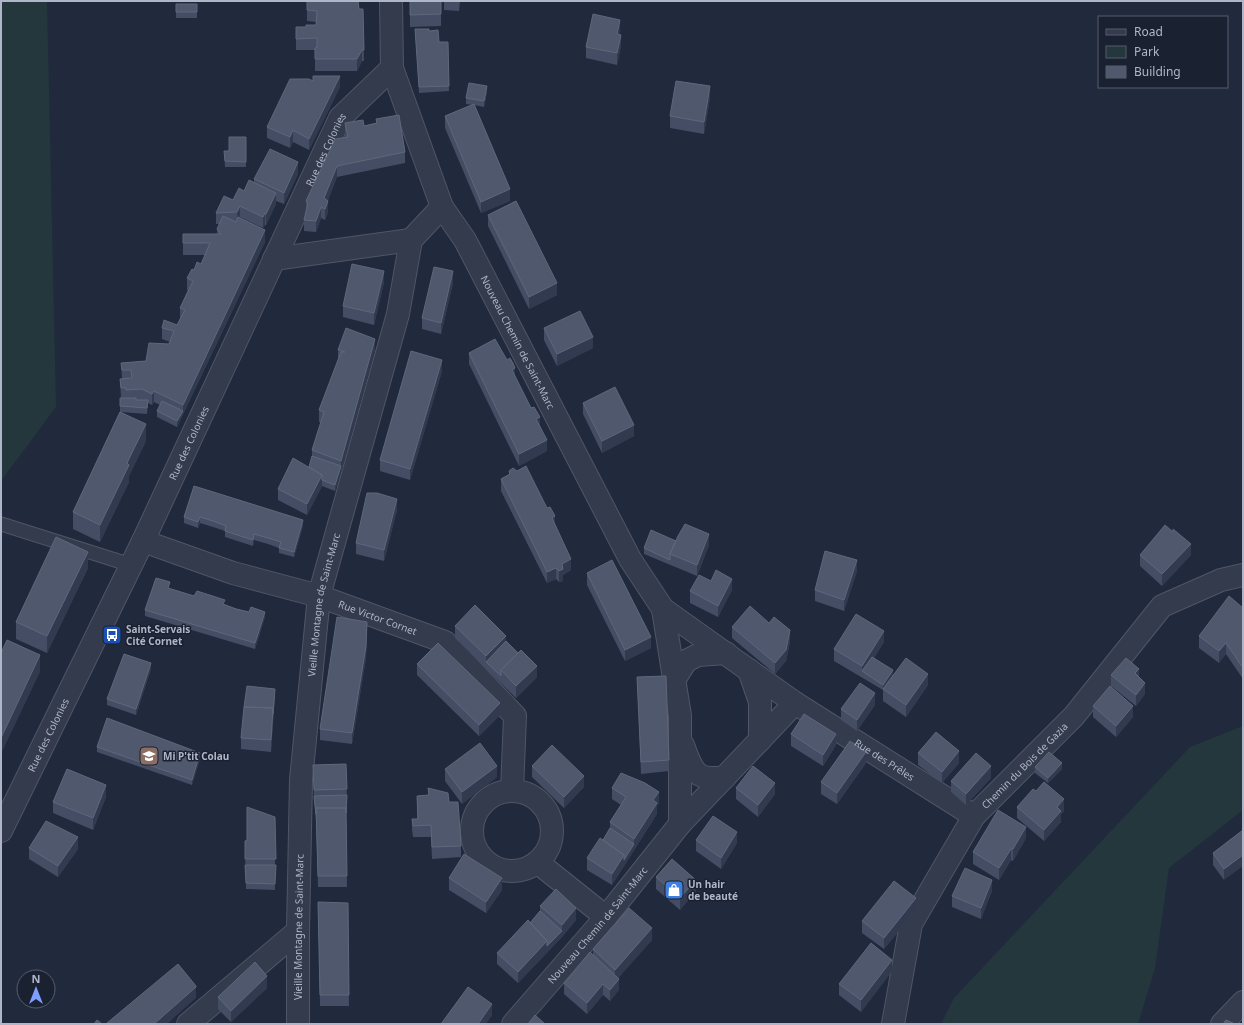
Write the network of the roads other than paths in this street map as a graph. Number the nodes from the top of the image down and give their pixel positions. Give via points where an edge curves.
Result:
1 (391, 1) edge
2 (392, 68) junction
3 (442, 207) junction
4 (411, 240) junction
5 (274, 259) junction
6 (1, 524) edge
7 (143, 541) junction
8 (131, 565) junction
9 (1243, 575) edge
10 (319, 596) junction
11 (663, 609) junction
12 (726, 653) junction
13 (749, 670) junction
14 (674, 680) junction
15 (795, 703) junction
16 (680, 739) junction
17 (760, 740) junction
18 (725, 777) junction
19 (512, 791) junction
20 (974, 816) junction
21 (680, 824) junction
22 (1, 831) edge
23 (537, 862) junction
24 (606, 916) junction
25 (298, 931) junction
26 (1243, 1002) edge
27 (188, 1024) edge
28 (298, 1024) edge
29 (513, 1024) edge
30 (893, 1024) edge
31 (1222, 1024) edge

1 - 2 street, Nouveau Chemin de Saint-Marc
2 - 3 street, Nouveau Chemin de Saint-Marc
2 - 5 street, Rue des Colonies via 340,118
3 - 4 street
3 - 11 street, Nouveau Chemin de Saint-Marc via 465,240 630,559
4 - 5 street
4 - 10 street, Vieille Montagne de Saint-Marc via 398,314
5 - 7 street, Rue des Colonies
6 - 8 lane
7 - 8 street, Rue des Colonies
7 - 10 street, Rue Victor Cornet via 233,573
8 - 22 street, Rue des Colonies
9 - 20 street, Chemin du Bois de Gazia via 1221,580 1162,606 1074,716
10 - 19 street, Rue Victor Cornet via 445,642 515,716
10 - 25 street, Vieille Montagne de Saint-Marc via 301,780
11 - 12 street
11 - 14 street
12 - 13 street
12 - 14 street via 698,654 686,661
13 - 15 street, Rue des Prêles
13 - 17 street via 760,702
14 - 16 street via 680,716
15 - 17 street
15 - 20 street, Rue des Prêles
16 - 18 street via 691,768 701,776
16 - 21 street
17 - 18 street
18 - 21 street, Nouveau Chemin de Saint-Marc
19 - 23 street via 521,792 537,800 548,814 552,831 548,849
19 - 23 street via 499,792 487,799 476,813 472,831 475,848 486,862 503,870 521,870
20 - 30 street, Chemin du Bois de Gazia via 911,924
21 - 24 street, Nouveau Chemin de Saint-Marc
23 - 24 street
24 - 29 street, Nouveau Chemin de Saint-Marc
25 - 27 street
25 - 28 street, Vieille Montagne de Saint-Marc
26 - 31 street

